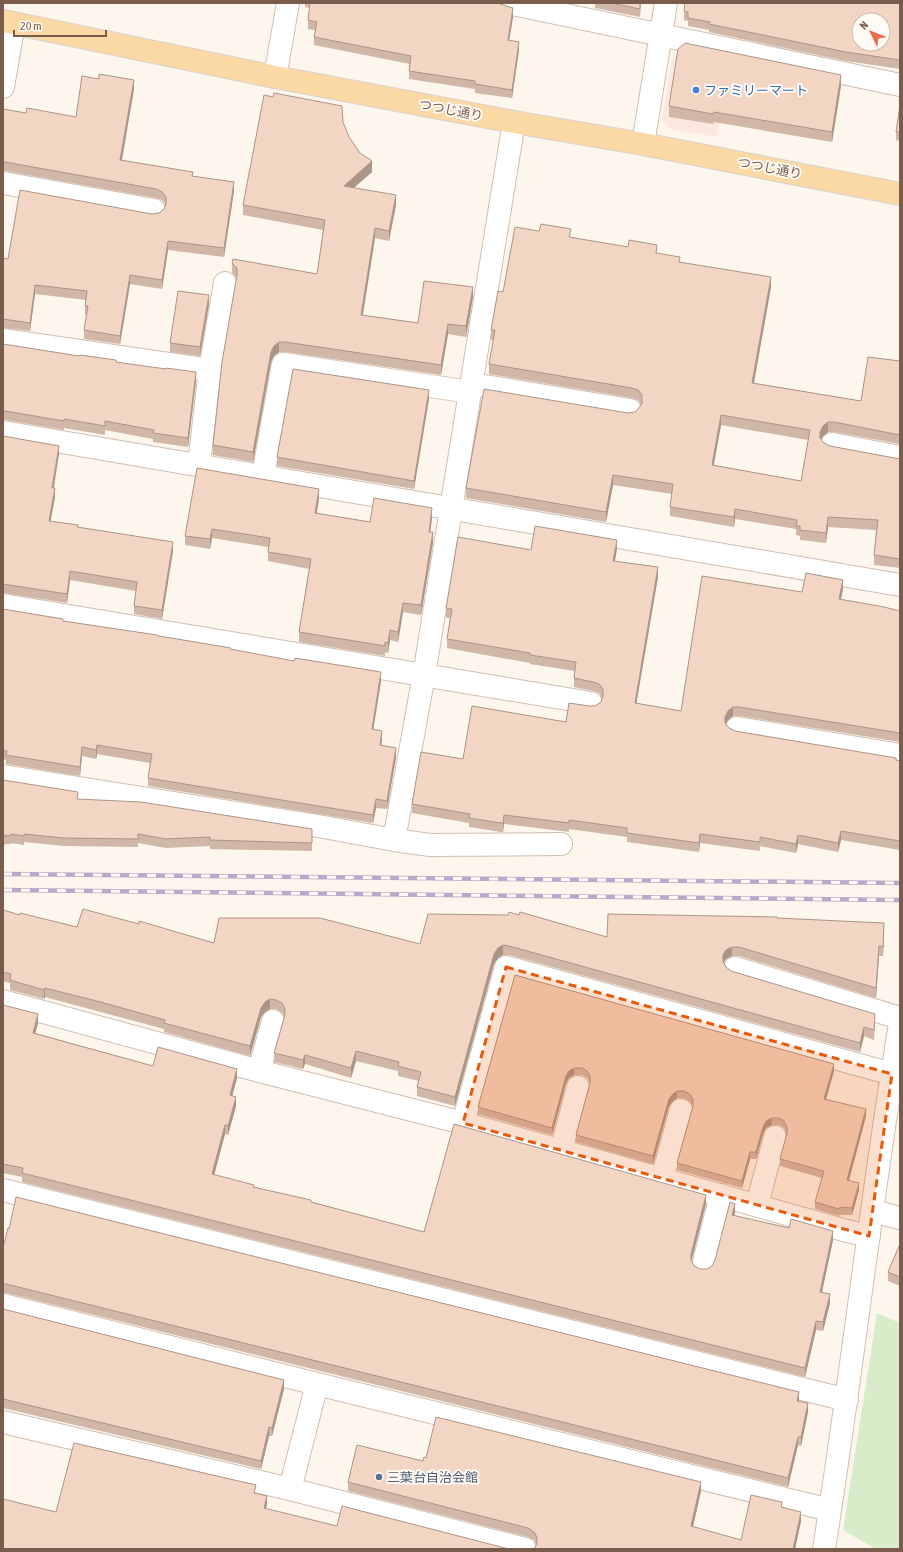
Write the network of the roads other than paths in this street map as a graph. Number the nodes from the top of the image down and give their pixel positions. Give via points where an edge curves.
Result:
1 (288, 3) edge
2 (508, 3) edge
3 (666, 3) edge
4 (9, 22) edge
5 (661, 36) junction
6 (275, 77) junction
7 (900, 85) edge
8 (3, 87) edge
9 (514, 122) junction
10 (642, 144) junction
11 (3, 183) edge
12 (900, 194) edge
13 (154, 210) dead end
14 (225, 283) dead end
15 (3, 340) edge
16 (210, 370) junction
17 (471, 388) junction
18 (630, 410) dead end
19 (3, 432) edge
20 (832, 444) dead end
21 (900, 456) edge
22 (199, 464) junction
23 (263, 476) junction
24 (451, 507) junction
25 (900, 584) edge
26 (3, 605) edge
27 (424, 675) junction
28 (590, 703) dead end
29 (737, 728) dead end
30 (900, 755) edge
31 (3, 776) edge
32 (394, 840) junction
33 (561, 844) dead end
34 (735, 968) dead end
35 (3, 1001) edge
36 (900, 1018) edge
37 (273, 1021) dead end
38 (900, 1024) edge
39 (259, 1071) junction
40 (895, 1073) edge
41 (578, 1087) dead end
42 (681, 1110) dead end
43 (463, 1123) junction
44 (775, 1137) dead end
45 (561, 1150) junction
46 (662, 1179) junction
47 (3, 1190) edge
48 (721, 1196) junction
49 (757, 1205) junction
50 (872, 1212) junction
51 (900, 1218) edge
52 (869, 1236) junction
53 (703, 1266) dead end
54 (3, 1305) edge
55 (317, 1384) junction
56 (847, 1400) junction
57 (3, 1422) edge
58 (290, 1489) junction
59 (830, 1510) junction
60 (525, 1549) edge
61 (824, 1549) edge

1 - 6 street
2 - 5 street
3 - 5 street
4 - 6 main road, つつじ通り
4 - 8 street
5 - 7 street
5 - 10 street
6 - 9 main road, つつじ通り
9 - 10 main road, つつじ通り
9 - 17 street
10 - 12 main road, つつじ通り
11 - 13 street
14 - 16 street
15 - 16 street
16 - 22 street
17 - 18 street
17 - 23 street via 283,364
17 - 24 street
19 - 22 street
20 - 21 street
22 - 23 street
23 - 24 street
24 - 25 street
24 - 27 street
26 - 27 street
27 - 28 street
27 - 32 street
29 - 30 street
31 - 32 street
32 - 33 street via 430,845
34 - 36 street
35 - 39 street
37 - 39 street
38 - 40 street
39 - 43 street
40 - 43 street via 506,967
40 - 50 street
41 - 45 street
42 - 46 street
43 - 45 street
44 - 49 street
45 - 46 street
46 - 48 street
47 - 56 street
48 - 49 street
48 - 53 street
49 - 52 street
50 - 51 street
50 - 52 street
52 - 56 street
54 - 55 street
55 - 58 street
55 - 59 street
56 - 59 street
57 - 58 street
58 - 60 street
59 - 61 street

